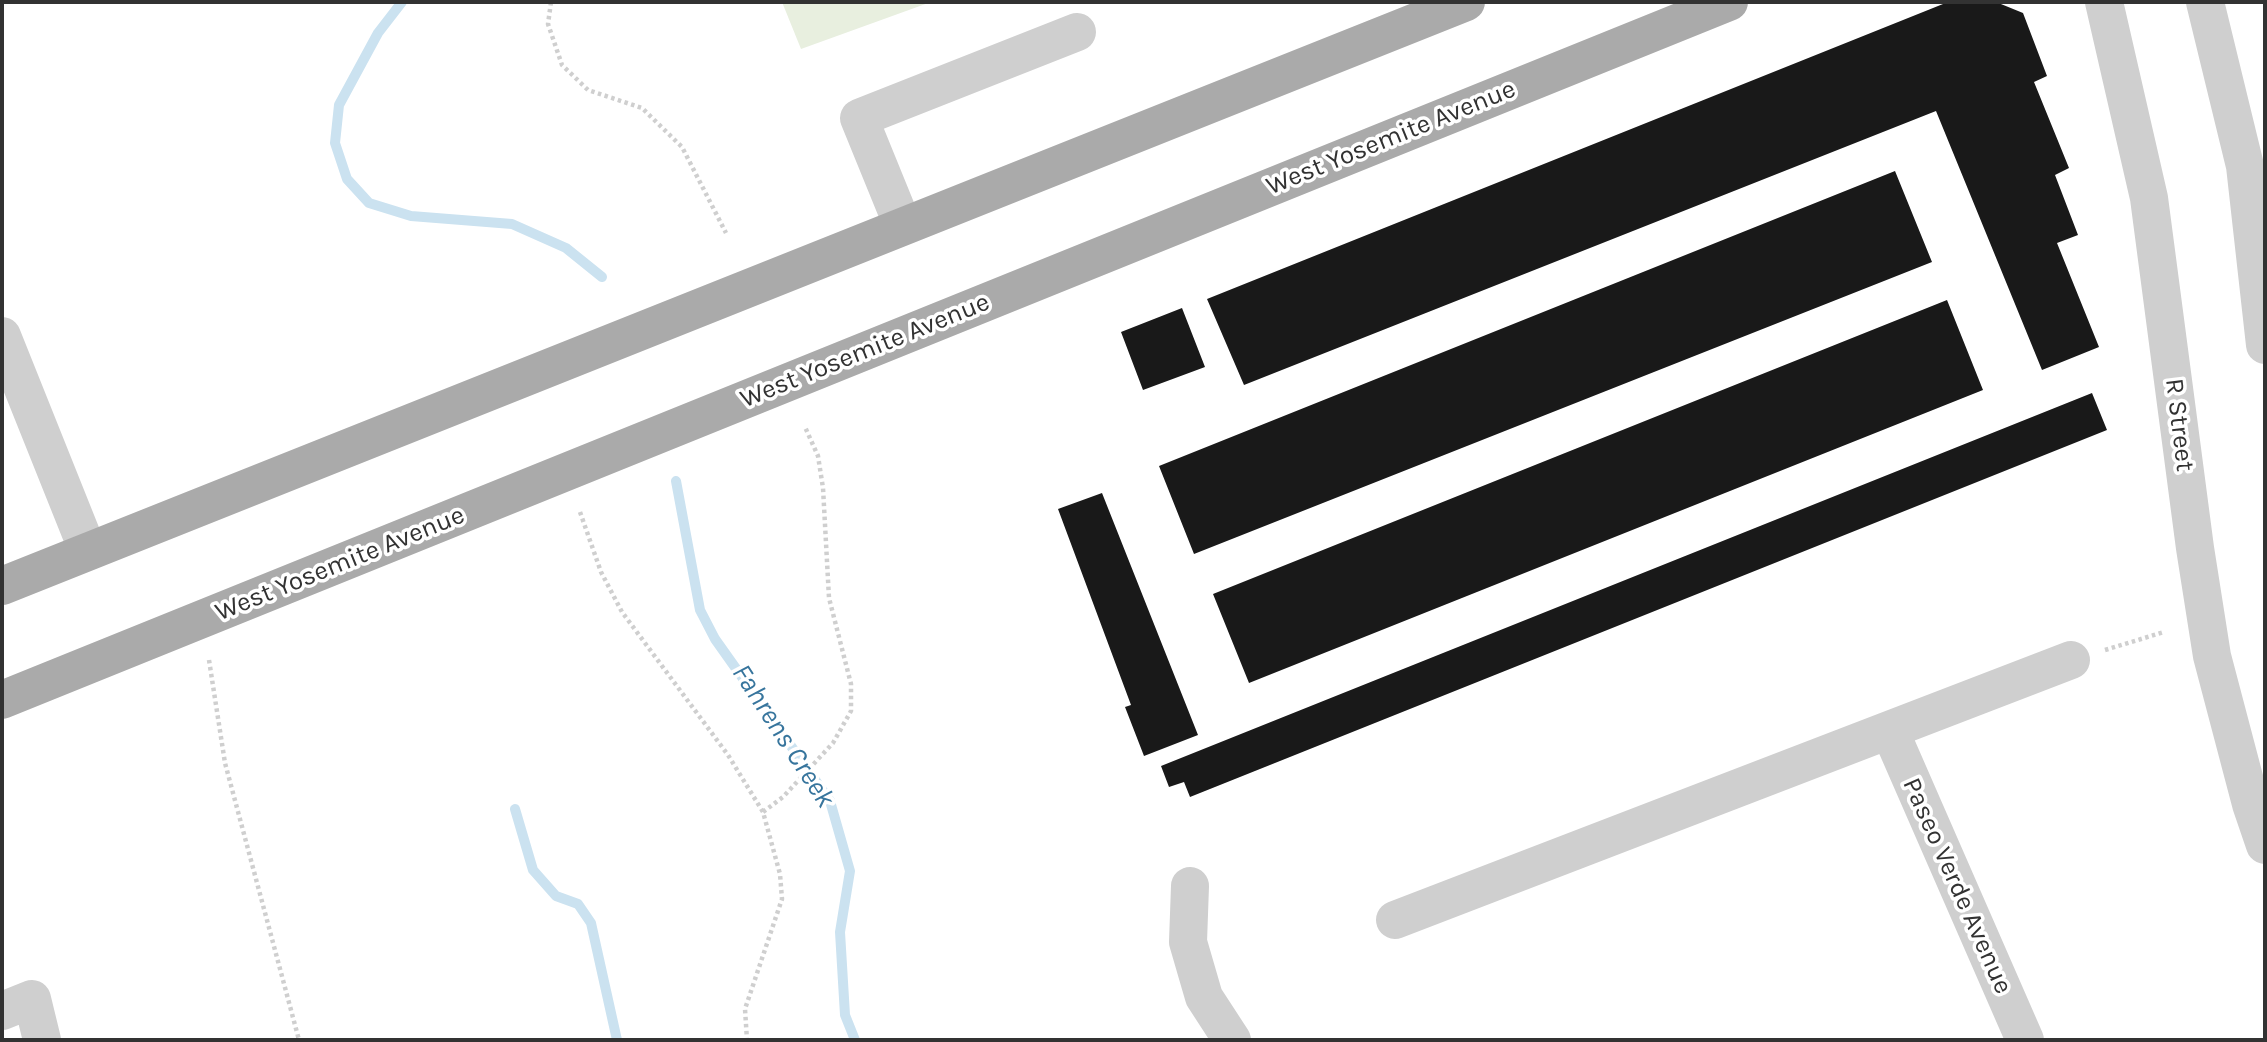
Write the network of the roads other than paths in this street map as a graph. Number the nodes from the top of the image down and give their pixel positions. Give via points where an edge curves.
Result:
1 (1466, 2) edge
2 (1729, 2) edge
3 (2104, 2) edge
4 (2205, 2) edge
5 (1077, 32) dead end
6 (903, 226) junction
7 (2263, 304) edge
8 (2, 336) edge
9 (2265, 345) edge
10 (88, 551) junction
11 (2, 586) edge
12 (2071, 660) road end
13 (2, 700) edge
14 (1890, 731) junction
15 (2265, 845) edge
16 (1190, 886) dead end
17 (1395, 920) dead end
18 (17, 1005) edge
19 (42, 1040) edge
20 (1233, 1040) edge
21 (2025, 1040) edge

1 - 6 main road
2 - 13 main road, West Yosemite Avenue
3 - 15 street, R Street via 2149,198 2212,656
4 - 7 street via 2245,166
5 - 6 street via 859,118
6 - 10 main road
7 - 9 street
8 - 10 street
10 - 11 main road
12 - 14 street
14 - 17 street
14 - 21 street, Paseo Verde Avenue
16 - 20 street via 1188,943 1204,997
18 - 19 street

